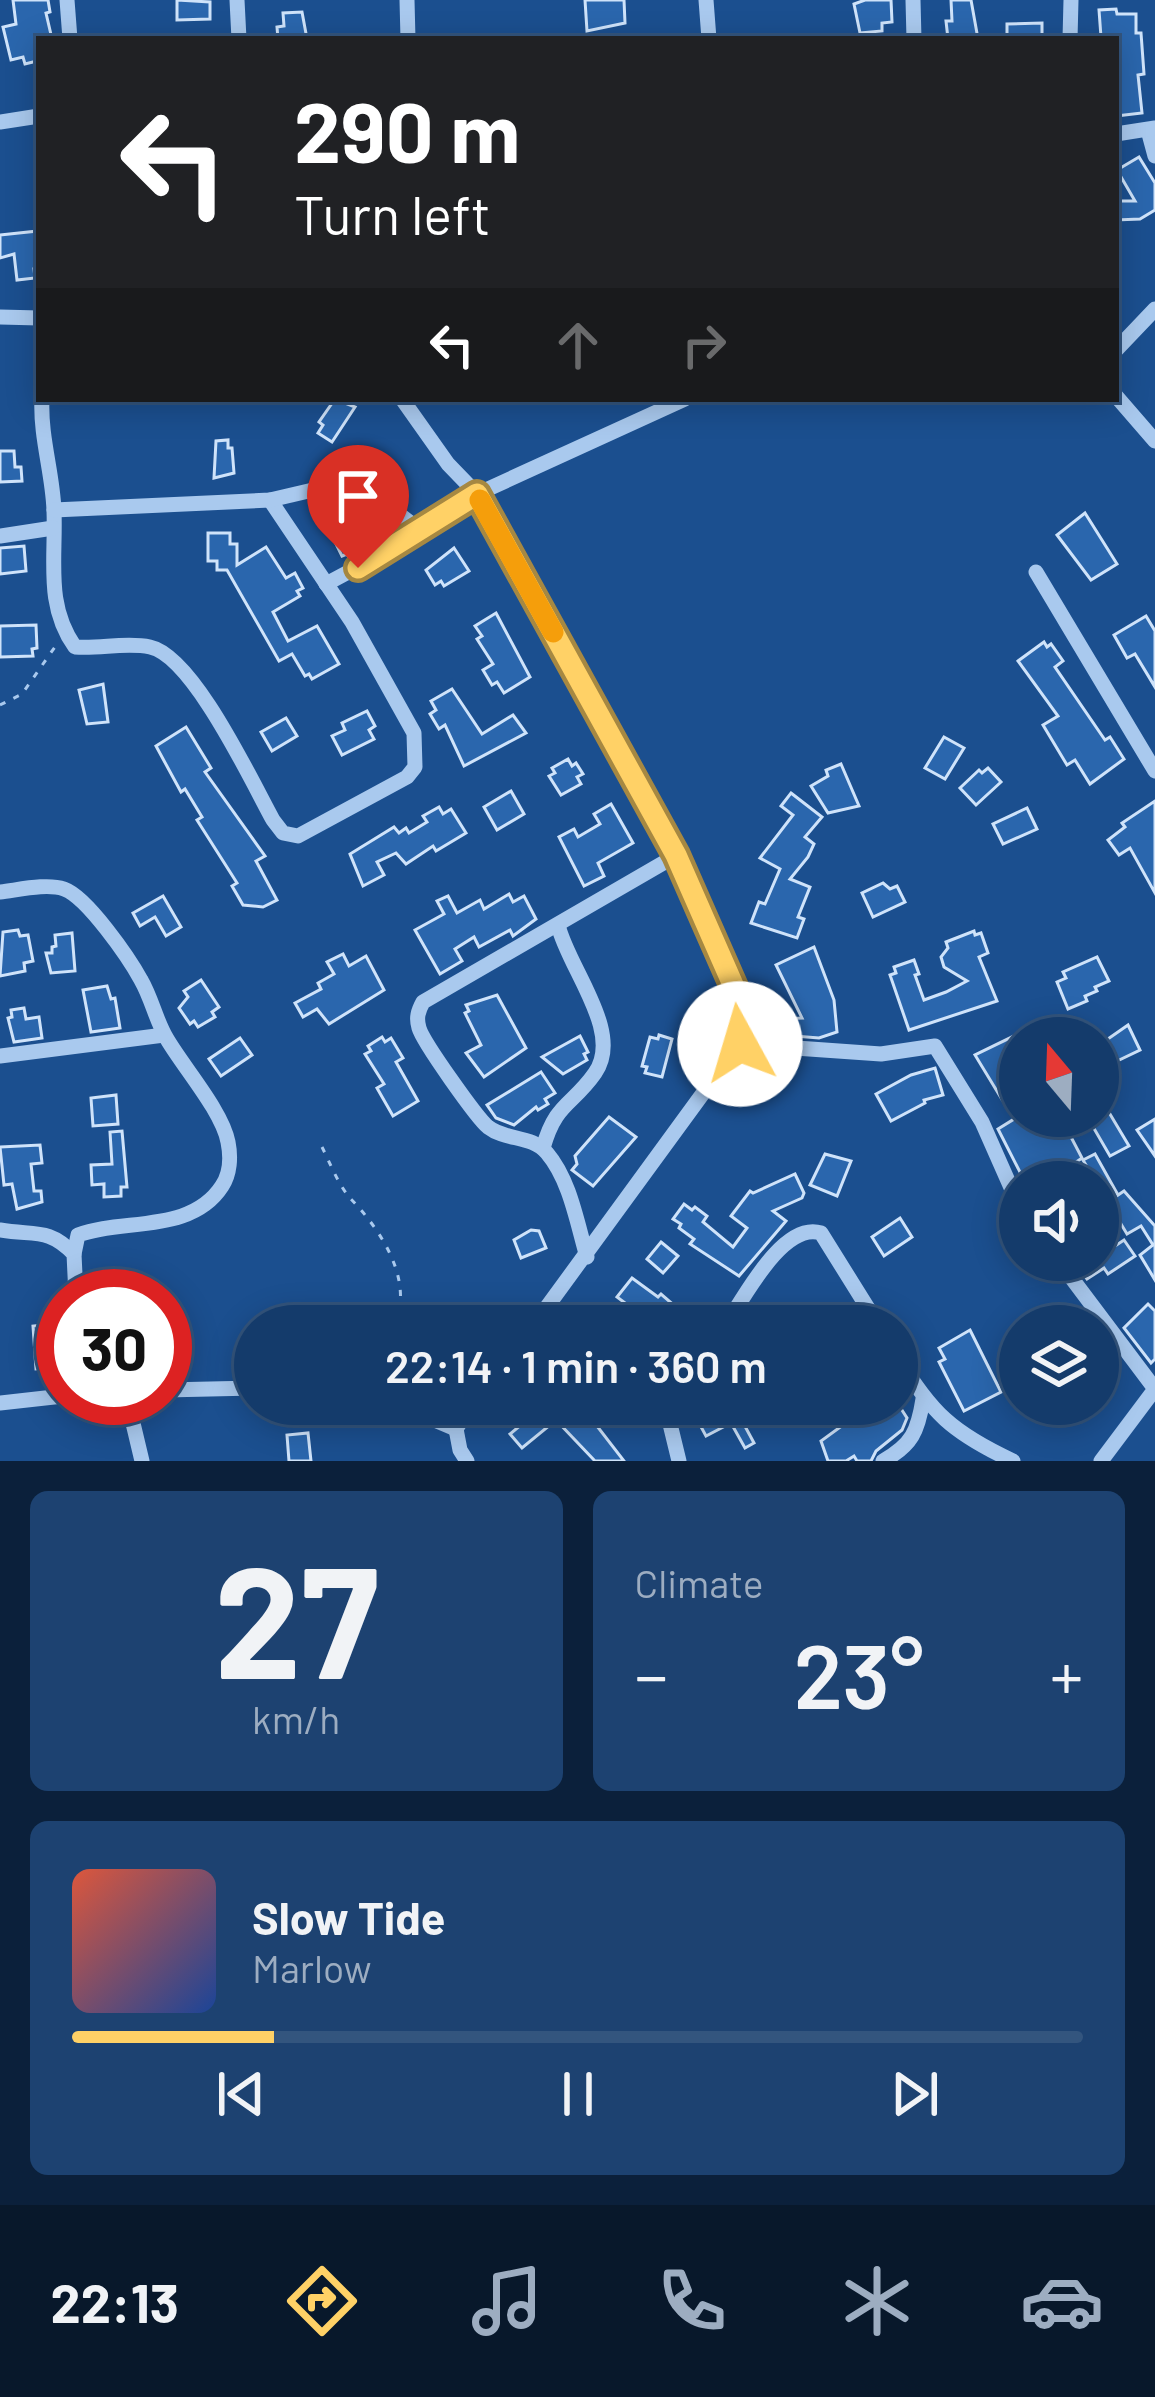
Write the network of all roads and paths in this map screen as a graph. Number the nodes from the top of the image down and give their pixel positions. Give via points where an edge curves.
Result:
1 (68, 0) edge
2 (237, 0) edge
3 (406, 0) edge
4 (706, 0) edge
5 (913, 0) edge
6 (1071, 0) edge
7 (70, 36) edge
8 (239, 36) edge
9 (408, 36) edge
10 (709, 36) edge
11 (914, 36) edge
12 (1070, 36) edge
13 (36, 116) edge
14 (0, 122) edge
15 (1152, 129) edge
16 (1119, 134) edge
17 (1155, 156) edge
18 (1155, 309) edge
19 (0, 317) edge
20 (36, 318) edge
21 (1119, 347) edge
22 (1120, 399) edge
23 (42, 402) edge
24 (404, 402) edge
25 (678, 402) edge
26 (1155, 441) edge
27 (477, 494) junction
28 (270, 500) junction
29 (54, 519) junction
30 (418, 529) junction
31 (0, 536) edge
32 (1036, 572) dead end
33 (326, 584) junction
34 (65, 633) junction
35 (0, 705) edge
36 (1155, 771) edge
37 (676, 855) junction
38 (0, 892) edge
39 (558, 926) junction
40 (164, 1035) junction
41 (740, 1044) junction
42 (0, 1056) edge
43 (322, 1147) dead end
44 (543, 1148) junction
45 (999, 1161) edge
46 (0, 1230) edge
47 (74, 1254) junction
48 (587, 1257) junction
49 (75, 1269) edge
50 (1074, 1281) edge
51 (402, 1305) edge
52 (549, 1305) edge
53 (739, 1305) edge
54 (866, 1305) edge
55 (234, 1388) edge
56 (192, 1389) edge
57 (918, 1391) edge
58 (36, 1399) edge
59 (923, 1399) junction
60 (0, 1403) edge
61 (133, 1425) edge
62 (445, 1425) edge
63 (459, 1425) edge
64 (670, 1425) edge
65 (456, 1430) junction
66 (142, 1461) edge
67 (467, 1461) edge
68 (679, 1461) edge
69 (883, 1461) edge
70 (1013, 1461) edge
71 (1101, 1461) edge

1 - 7 street
2 - 8 street
3 - 9 street
4 - 10 street
5 - 11 street
6 - 12 street
13 - 14 street
15 - 16 street
15 - 17 street
18 - 21 street
19 - 20 street
22 - 26 street
23 - 29 street
24 - 27 street
25 - 27 street
27 - 30 street
27 - 37 street
28 - 29 street
28 - 30 street via 330,486 355,490
28 - 33 street
29 - 31 street
29 - 34 street via 52,565
30 - 33 street
32 - 36 street
33 - 34 street via 414,733 415,767 298,836 273,820 178,662 154,647 75,646
34 - 35 path via 22,694
37 - 39 street
37 - 41 street via 734,987
38 - 40 street via 64,889 85,903 141,980
39 - 44 street via 605,1049 596,1072 551,1120
39 - 44 street via 418,1012 426,1044 487,1126
40 - 42 street
40 - 47 street via 228,1137 223,1186 182,1215 78,1235
41 - 45 street via 881,1054 935,1046
41 - 48 street
43 - 51 path via 399,1274
44 - 48 street via 563,1180
46 - 47 street via 46,1232
47 - 49 street
48 - 52 street
50 - 71 street via 1155,1389
53 - 54 street via 782,1245 809,1229 821,1233
55 - 56 street
57 - 59 street
58 - 60 street
59 - 69 street via 916,1434
59 - 70 street via 971,1443
61 - 66 street
62 - 65 street
63 - 65 street
64 - 68 street
65 - 67 street

